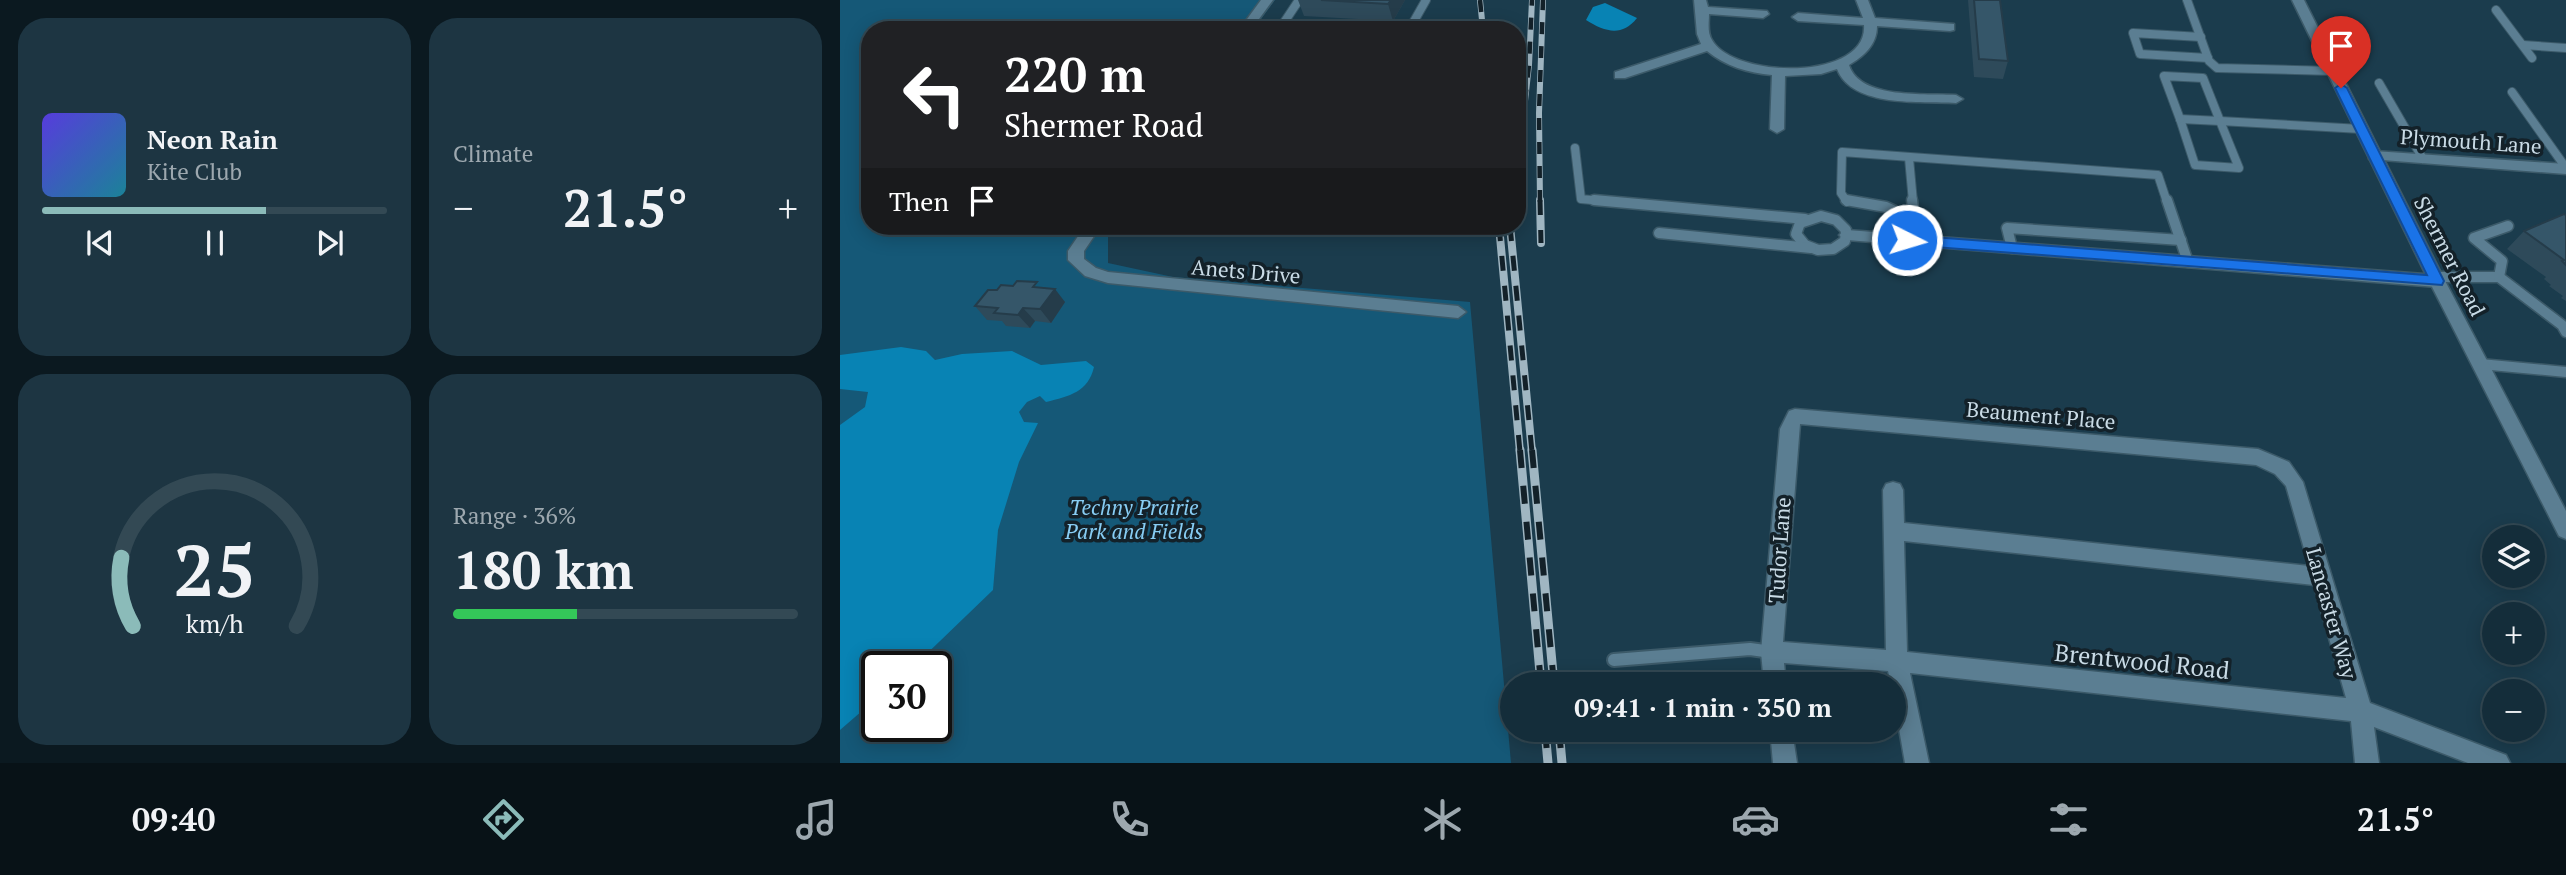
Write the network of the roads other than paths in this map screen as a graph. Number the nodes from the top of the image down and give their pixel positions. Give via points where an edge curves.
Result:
1 (1267, 0) edge
2 (1299, 0) edge
3 (1426, 0) edge
4 (1862, 0) edge
5 (2187, 0) edge
6 (2298, 0) edge
7 (1702, 5) edge
8 (2496, 10) dead end
9 (1763, 14) dead end
10 (1798, 17) dead end
11 (1252, 21) edge
12 (1284, 21) edge
13 (1414, 21) edge
14 (1869, 22) junction
15 (1950, 27) dead end
16 (2201, 37) junction
17 (2523, 45) junction
18 (1708, 46) junction
19 (2566, 48) edge
20 (2208, 58) junction
21 (2532, 58) dead end
22 (1842, 62) junction
23 (2333, 71) junction
24 (1779, 73) junction
25 (1620, 75) dead end
26 (2379, 83) dead end
27 (2512, 92) dead end
28 (1956, 99) dead end
29 (2180, 119) junction
30 (2220, 121) junction
31 (2361, 129) junction
32 (1777, 130) dead end
33 (1575, 148) dead end
34 (2374, 156) junction
35 (1909, 158) junction
36 (2423, 159) junction
37 (2566, 169) edge
38 (1906, 216) junction
39 (1805, 219) junction
40 (2508, 226) dead end
41 (1659, 233) dead end
42 (1087, 235) edge
43 (1847, 236) junction
44 (1907, 240) junction
45 (2181, 240) junction
46 (1811, 248) junction
47 (2012, 248) junction
48 (2188, 262) junction
49 (2499, 277) junction
50 (2436, 279) junction
51 (1458, 312) dead end
52 (2566, 332) edge
53 (2480, 364) junction
54 (2566, 372) edge
55 (1795, 416) joint
56 (2282, 468) joint
57 (1893, 489) dead end
58 (2566, 530) edge
59 (1894, 531) junction
60 (2322, 577) junction
61 (1772, 652) junction
62 (1614, 660) dead end
63 (1898, 661) junction
64 (1774, 672) edge
65 (2361, 711) junction
66 (1782, 742) edge
67 (1785, 763) edge
68 (1917, 763) edge
69 (2368, 763) edge
70 (2498, 763) edge

1 - 11 street
2 - 12 lane
3 - 13 lane
4 - 14 street
5 - 16 lane
6 - 23 street, Shermer Road
7 - 9 street
7 - 18 street via 1701,32
8 - 17 lane
10 - 14 street
14 - 15 street
14 - 22 street via 1869,40
16 - 20 lane
16 - 20 lane via 2133,33 2140,54
17 - 19 lane
17 - 21 lane
18 - 24 street via 1741,67
18 - 25 street
20 - 23 lane via 2217,68
22 - 24 street
22 - 28 street via 1844,74 1855,85 1874,92
23 - 31 street, Shermer Road
24 - 32 street
26 - 36 lane
27 - 37 lane
29 - 30 lane
29 - 30 lane via 2164,76 2203,78
29 - 30 lane via 2195,165 2239,168
30 - 31 lane
31 - 34 street, Shermer Road
33 - 39 lane via 1581,199
34 - 36 street, Plymouth Lane
34 - 50 street, Shermer Road
35 - 38 lane via 1913,208
35 - 38 lane via 1842,152 1840,193 1847,202 1886,207
35 - 45 lane via 2158,175
36 - 37 street, Plymouth Lane
38 - 44 lane
39 - 43 lane via 1829,217 1842,224
39 - 46 lane via 1796,234
40 - 49 lane via 2474,238 2502,261
41 - 46 lane
42 - 51 street, Anets Drive via 1076,251 1076,260 1096,275
43 - 44 street
43 - 46 lane via 1835,248
44 - 47 street
45 - 47 lane via 2007,228
45 - 48 lane
47 - 48 street
48 - 50 street
49 - 50 lane
49 - 52 lane
50 - 53 street, Shermer Road
53 - 54 lane
53 - 58 street, Shermer Road
55 - 56 street, Beaument Place via 2258,457
55 - 61 street, Tudor Lane via 1789,429
56 - 60 street, Lancaster Way via 2294,482
57 - 59 street
59 - 60 street
59 - 63 street
60 - 65 street, Lancaster Way
61 - 62 lane via 1750,649
61 - 63 street, Brentwood Road
61 - 64 street, Tudor Lane
63 - 65 street, Brentwood Road
63 - 68 street
65 - 69 street, Lancaster Way
65 - 70 street, Brentwood Road
66 - 67 street

